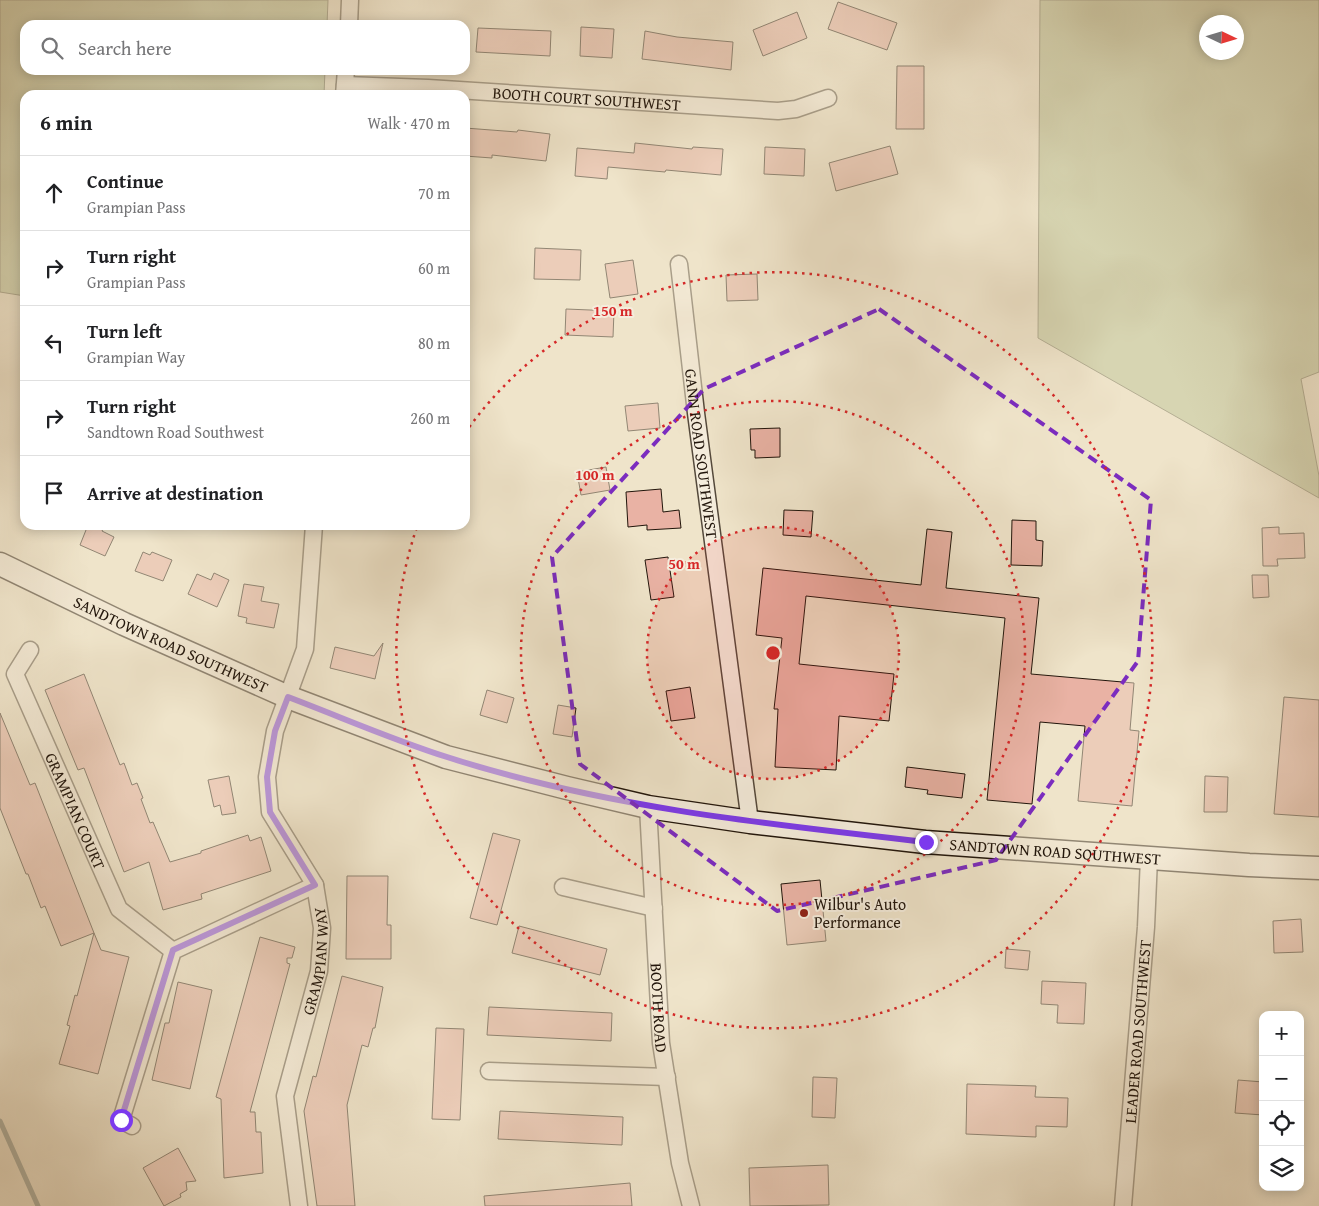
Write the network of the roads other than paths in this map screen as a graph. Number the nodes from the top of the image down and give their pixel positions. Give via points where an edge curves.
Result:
1 (350, 0) edge
2 (349, 20) edge
3 (345, 83) edge
4 (458, 90) edge
5 (470, 91) edge
6 (828, 98) dead end
7 (679, 264) dead end
8 (314, 530) edge
9 (0, 564) edge
10 (30, 650) dead end
11 (288, 697) junction
12 (648, 807) junction
13 (750, 822) junction
14 (1149, 858) junction
15 (1319, 868) edge
16 (315, 885) junction
17 (563, 888) dead end
18 (654, 908) junction
19 (173, 950) junction
20 (489, 1071) dead end
21 (667, 1077) junction
22 (132, 1126) dead end
23 (299, 1206) edge
24 (691, 1206) edge
25 (1123, 1206) edge

1 - 2 street
3 - 4 street, BOOTH COURT SOUTHWEST
5 - 6 street, BOOTH COURT SOUTHWEST via 778,111 796,109
7 - 13 street, GANN ROAD SOUTHWEST
8 - 11 street, GRAMPIAN WAY via 304,649
9 - 11 street, SANDTOWN ROAD SOUTHWEST
10 - 19 street, GRAMPIAN COURT via 15,674 119,909
11 - 12 street, SANDTOWN ROAD SOUTHWEST via 446,757
11 - 16 street, GRAMPIAN WAY via 275,731 267,777 270,812
12 - 13 street, SANDTOWN ROAD SOUTHWEST
12 - 18 street, BOOTH ROAD
13 - 14 street, SANDTOWN ROAD SOUTHWEST via 926,842
14 - 15 street, SANDTOWN ROAD SOUTHWEST
14 - 25 street, LEADER ROAD SOUTHWEST
16 - 19 street
16 - 23 street, GRAMPIAN WAY via 322,928 319,971 285,1096
17 - 18 street
18 - 21 street, BOOTH ROAD via 661,1043
19 - 22 street via 121,1120
20 - 21 street
21 - 24 street, BOOTH ROAD via 680,1163

